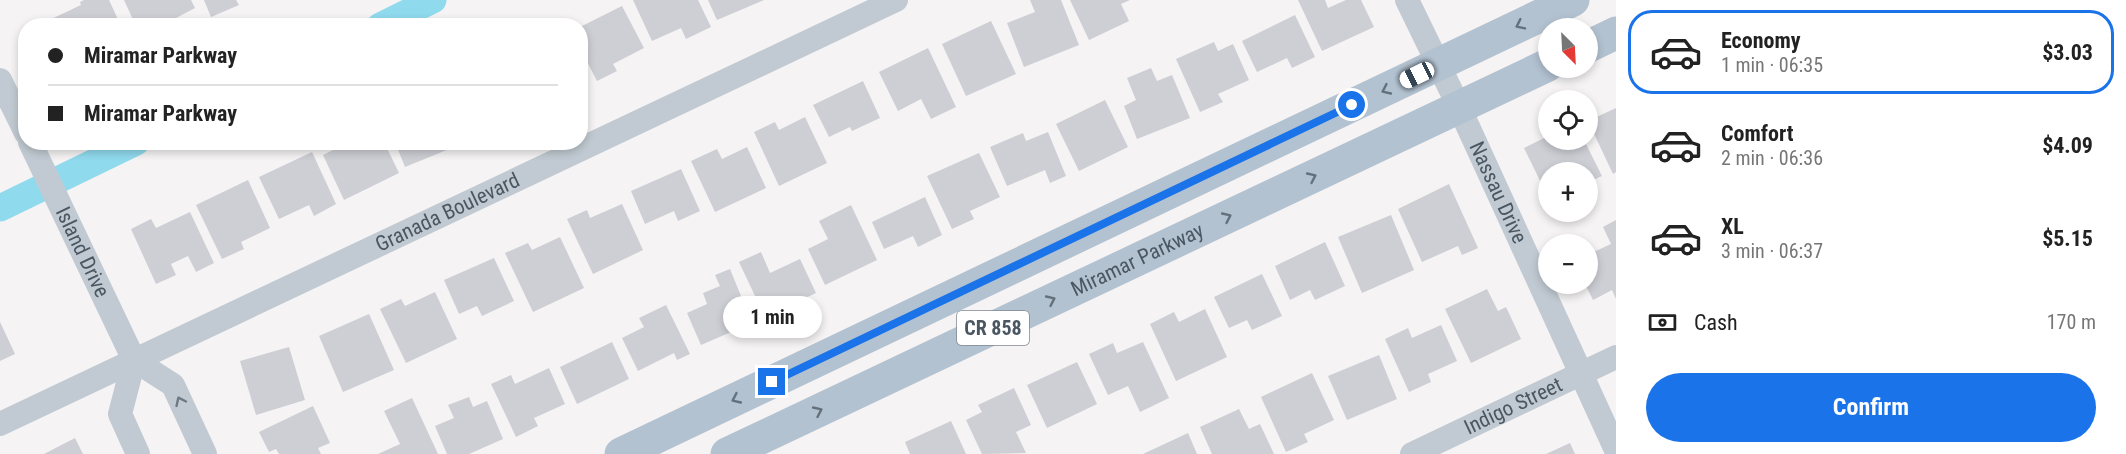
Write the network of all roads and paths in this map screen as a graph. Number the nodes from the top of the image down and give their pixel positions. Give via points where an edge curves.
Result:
1 (896, 0) edge
2 (1407, 0) edge
3 (1573, 0) edge
4 (1616, 33) edge
5 (1598, 42) edge
6 (1438, 64) junction
7 (1538, 70) edge
8 (0, 80) edge
9 (1459, 107) junction
10 (18, 118) edge
11 (588, 146) edge
12 (33, 150) edge
13 (578, 150) edge
14 (1616, 357) edge
15 (134, 360) junction
16 (1580, 374) junction
17 (0, 424) edge
18 (1616, 450) edge
19 (138, 454) edge
20 (205, 454) edge
21 (621, 454) edge
22 (727, 454) edge
23 (1412, 454) edge

1 - 11 street, Granada Boulevard
2 - 6 street, Nassau Drive
3 -> 6 main road, CR 858
4 - 5 main road
6 - 9 street, Nassau Drive
6 -> 21 main road, CR 858
7 - 9 main road, Miramar Parkway / CR 858
8 - 10 street, Island Drive
9 - 16 street, Nassau Drive
22 -> 9 main road, Miramar Parkway / CR 858
12 - 15 street, Island Drive
13 - 15 street, Granada Boulevard
14 - 16 street, Indigo Street
15 - 17 street, Granada Boulevard
15 - 19 street via 120,414
20 -> 15 street via 173,385
16 - 18 street, Nassau Drive
16 - 23 street, Indigo Street

